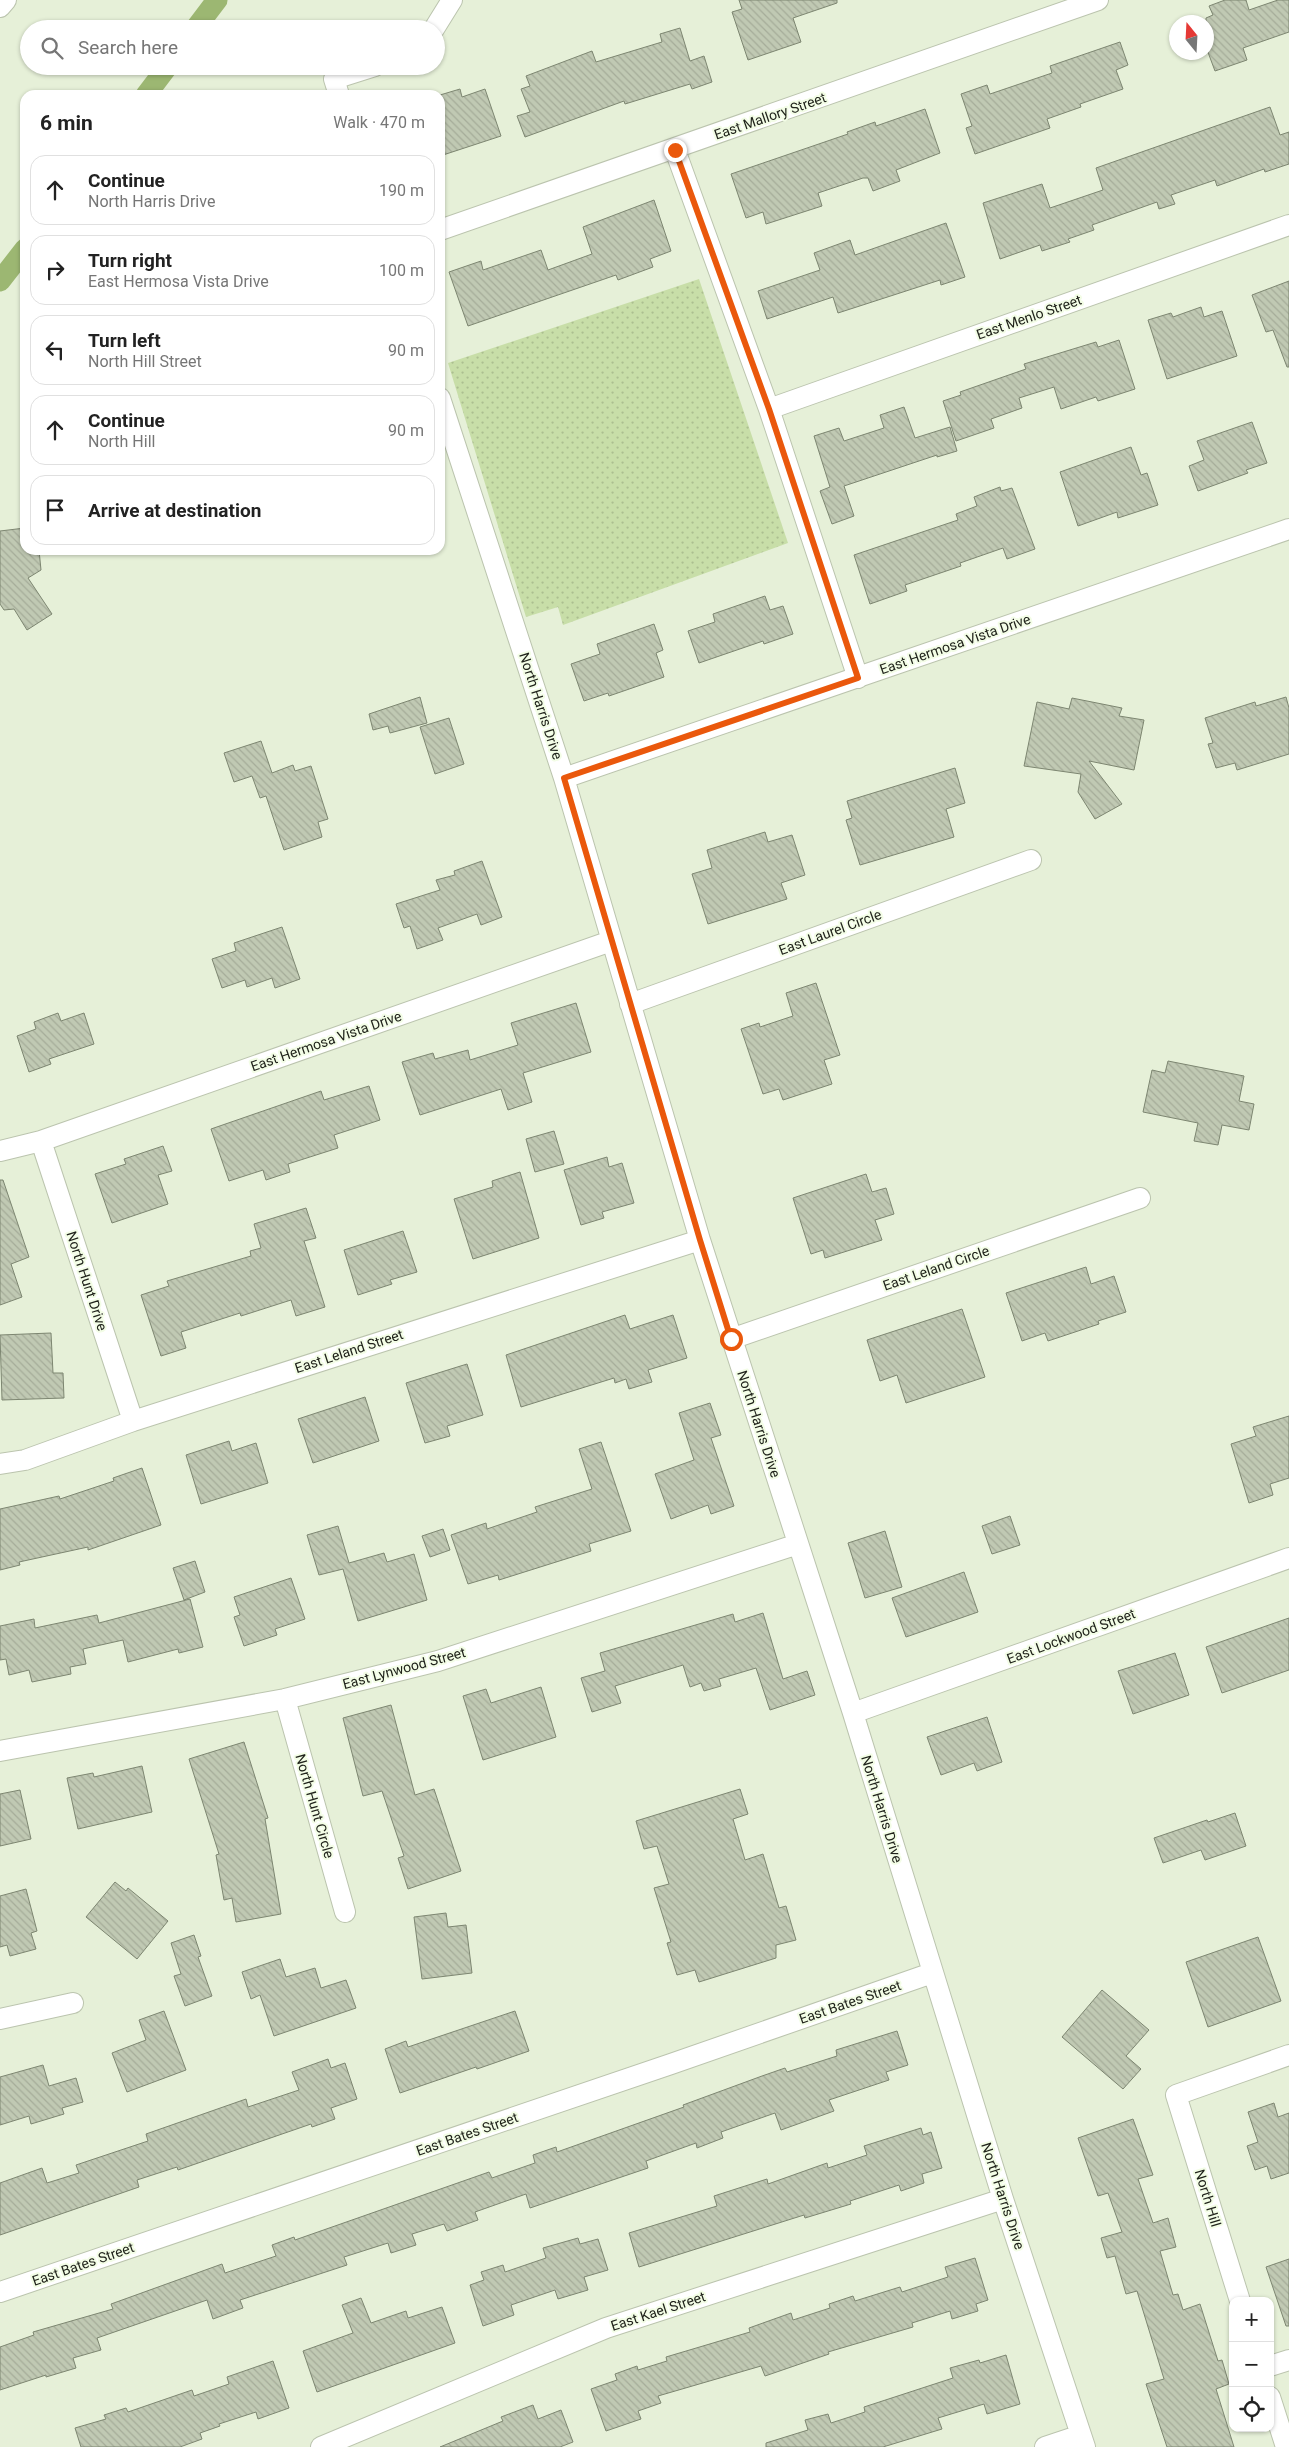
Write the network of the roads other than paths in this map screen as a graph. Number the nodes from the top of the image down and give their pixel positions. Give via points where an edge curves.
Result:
1 (6, 0) edge
2 (452, 0) edge
3 (1098, 0) edge
4 (0, 7) edge
5 (440, 20) edge
6 (359, 75) edge
7 (337, 87) edge
8 (675, 150) junction
9 (1289, 226) edge
10 (445, 228) edge
11 (769, 409) junction
12 (445, 413) edge
13 (1289, 528) edge
14 (858, 678) junction
15 (564, 778) junction
16 (1031, 860) dead end
17 (611, 941) junction
18 (630, 1004) junction
19 (41, 1141) junction
20 (0, 1151) edge
21 (1140, 1198) dead end
22 (700, 1240) junction
23 (731, 1339) junction
24 (133, 1421) junction
25 (0, 1464) edge
26 (798, 1544) junction
27 (1289, 1558) edge
28 (285, 1699) junction
29 (853, 1713) junction
30 (0, 1751) edge
31 (345, 1912) dead end
32 (932, 1973) junction
33 (73, 2003) dead end
34 (0, 2019) edge
35 (1289, 2055) edge
36 (1003, 2199) junction
37 (0, 2292) edge
38 (1239, 2297) edge
39 (1289, 2360) edge
40 (1274, 2365) edge
41 (1274, 2410) edge
42 (1083, 2441) edge
43 (321, 2447) edge
44 (1045, 2447) edge
45 (1286, 2447) edge

1 - 4 street
2 - 5 street
3 - 8 street, East Mallory Street
6 - 7 street
8 - 10 street, East Mallory Street
8 - 11 street
9 - 11 street, East Menlo Street
11 - 14 street
12 - 15 street, North Harris Drive
13 - 14 street, East Hermosa Vista Drive
14 - 15 street, East Hermosa Vista Drive
15 - 17 street, North Harris Drive
16 - 18 street, East Laurel Circle
17 - 18 street, North Harris Drive
17 - 19 street, East Hermosa Vista Drive
18 - 22 street, North Harris Drive
19 - 20 street, East Hermosa Vista Drive
19 - 24 street, North Hunt Drive
21 - 23 street, East Leland Circle
22 - 23 street, North Harris Drive
22 - 24 street, East Leland Street
23 - 26 street, North Harris Drive
24 - 25 street, East Leland Street via 25,1460
26 - 28 street, East Lynwood Street via 438,1661
26 - 29 street, North Harris Drive
27 - 29 street, East Lockwood Street
28 - 30 street, East Lynwood Street
28 - 31 street, North Hunt Circle
29 - 32 street, North Harris Drive
32 - 36 street, North Harris Drive
32 - 37 street, East Bates Street
33 - 34 street
35 - 38 street, North Hill via 1176,2095
36 - 42 street, North Harris Drive
36 - 43 street, East Kael Street via 606,2328
39 - 40 street
41 - 45 street
42 - 44 street

